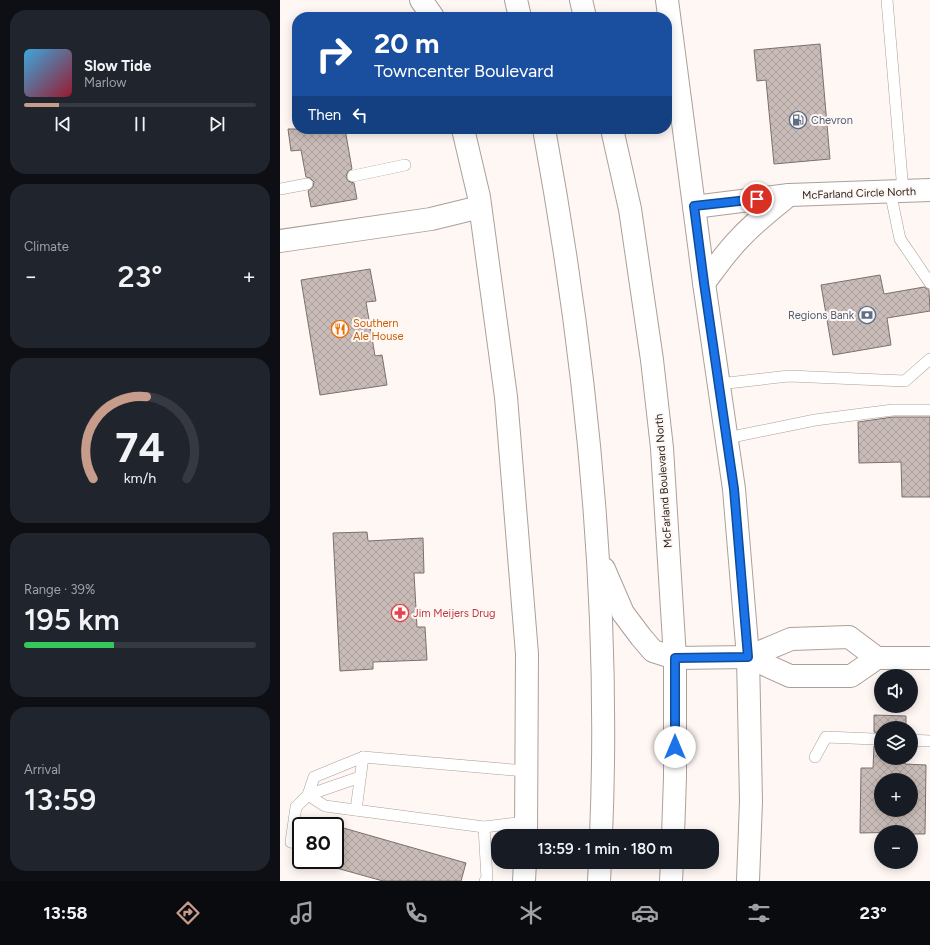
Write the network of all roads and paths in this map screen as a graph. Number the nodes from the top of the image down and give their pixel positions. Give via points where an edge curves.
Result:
1 (421, 0) edge
2 (516, 0) edge
3 (581, 0) edge
4 (667, 0) edge
5 (887, 0) edge
6 (429, 12) edge
7 (519, 12) edge
8 (584, 12) edge
9 (669, 12) edge
10 (672, 38) edge
11 (464, 134) edge
12 (545, 134) edge
13 (613, 134) edge
14 (405, 165) dead end
15 (353, 176) dead end
16 (307, 184) dead end
17 (280, 189) edge
18 (930, 190) edge
19 (897, 191) junction
20 (789, 195) junction
21 (694, 206) junction
22 (480, 207) junction
23 (280, 241) edge
24 (704, 283) junction
25 (930, 283) edge
26 (930, 359) edge
27 (719, 384) junction
28 (930, 410) edge
29 (727, 438) junction
30 (598, 557) junction
31 (748, 657) junction
32 (675, 658) junction
33 (877, 658) junction
34 (930, 658) edge
35 (874, 739) dead end
36 (918, 740) edge
37 (930, 740) edge
38 (363, 757) junction
39 (815, 757) dead end
40 (526, 771) junction
41 (360, 777) junction
42 (308, 795) junction
43 (356, 810) junction
44 (295, 817) edge
45 (484, 827) junction
46 (526, 829) edge
47 (601, 829) edge
48 (673, 829) edge
49 (525, 869) edge
50 (600, 869) edge
51 (672, 869) edge
52 (485, 881) edge
53 (524, 881) edge
54 (599, 881) edge
55 (671, 881) edge
56 (748, 881) edge

1 - 6 main road
2 - 7 main road
3 - 8 main road
4 - 9 main road
5 - 19 lane
10 - 21 main road
11 - 22 main road
12 - 30 main road via 578,338 589,436
13 - 32 main road, McFarland Boulevard North via 630,209 652,360 662,448
14 - 15 lane
16 - 17 lane
18 - 19 main road, McFarland Circle North
19 - 20 main road, McFarland Circle North
19 - 25 lane via 900,239
20 - 21 main road, McFarland Circle North
20 - 24 main road, McFarland Circle North via 742,236
21 - 24 main road
22 - 23 main road via 431,219
22 - 40 main road via 506,397 527,654
24 - 27 main road
26 - 27 lane via 905,381 789,376
27 - 29 main road
28 - 29 lane via 893,410 815,420
29 - 31 main road via 734,489
30 - 32 main road via 624,613 640,637 653,651
30 - 47 main road via 603,739
31 - 32 main road
31 - 33 main road via 790,676 851,676
31 - 33 main road via 791,639 849,637
31 - 56 main road
32 - 48 main road, McFarland Boulevard North
33 - 34 main road
35 - 39 lane via 826,737
36 - 37 lane
38 - 40 lane
38 - 41 lane
38 - 42 lane via 314,777
40 - 46 main road
41 - 42 lane
41 - 43 lane
42 - 43 lane via 325,806
42 - 44 lane via 296,807
43 - 45 lane
45 - 46 lane
45 - 52 lane via 487,879
49 - 53 main road
50 - 54 main road
51 - 55 main road

